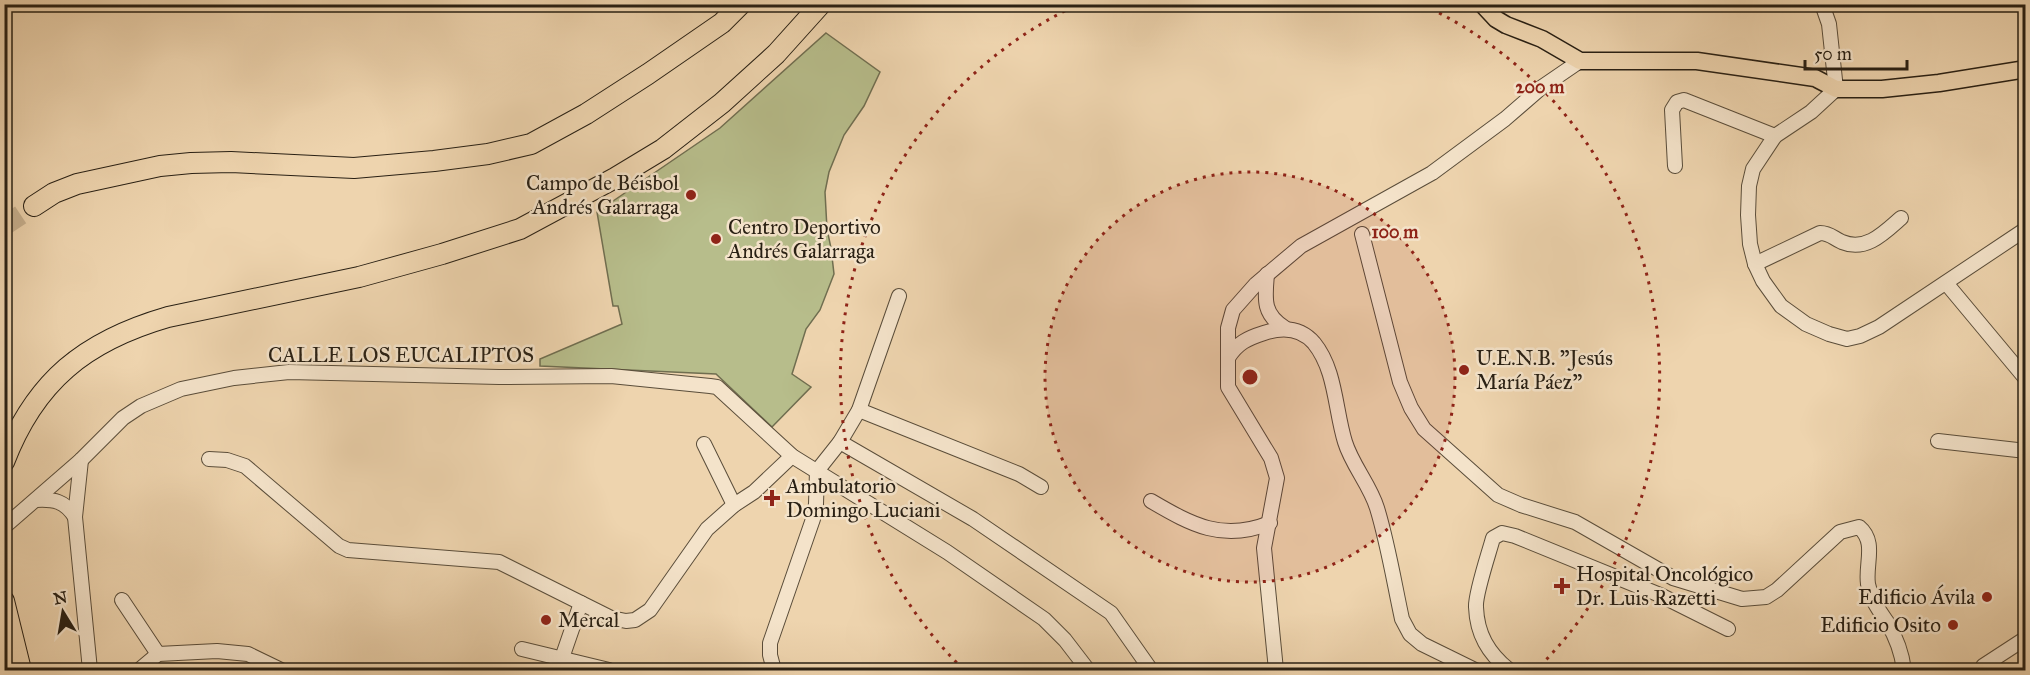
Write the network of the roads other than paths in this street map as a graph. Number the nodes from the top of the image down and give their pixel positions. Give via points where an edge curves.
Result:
1 (741, 4) edge
2 (821, 4) edge
3 (1482, 4) edge
4 (1822, 4) edge
5 (1580, 61) junction
6 (2025, 69) edge
7 (1836, 89) junction
8 (1776, 136) junction
9 (1675, 166) dead end
10 (34, 206) tunnel mouth
11 (1901, 218) dead end
12 (2025, 229) edge
13 (1362, 234) dead end
14 (1755, 264) junction
15 (1267, 274) junction
16 (1946, 283) junction
17 (898, 296) dead end
18 (1285, 328) junction
19 (1228, 358) junction
20 (2025, 379) edge
21 (858, 410) junction
22 (1938, 441) dead end
23 (840, 442) junction
24 (704, 444) dead end
25 (2025, 450) edge
26 (792, 456) junction
27 (209, 459) dead end
28 (81, 460) junction
29 (4, 462) edge
30 (817, 471) junction
31 (1041, 487) dead end
32 (36, 500) junction
33 (1151, 501) dead end
34 (735, 505) junction
35 (75, 517) junction
36 (1270, 523) junction
37 (4, 527) edge
38 (122, 600) dead end
39 (4, 601) edge
40 (581, 603) junction
41 (1728, 629) dead end
42 (2025, 638) edge
43 (522, 649) dead end
44 (158, 654) junction
45 (562, 658) junction
46 (1983, 666) dead end
47 (21, 670) edge
48 (90, 670) edge
49 (139, 670) edge
50 (280, 670) edge
51 (609, 670) edge
52 (774, 670) edge
53 (1088, 670) edge
54 (1151, 670) edge
55 (1276, 670) edge
56 (1475, 670) edge
57 (1509, 670) edge
58 (1904, 670) edge

1 - 10 highway via 722,23 648,74 531,144 488,154 354,168 231,162 160,166 78,184
2 - 29 highway via 776,54 663,149 520,229 359,277 168,317 91,349 64,368 26,416
3 - 5 main road via 1506,25 1542,39
4 - 7 street
5 - 7 main road via 1697,61 1815,78
5 - 15 street via 1432,173 1311,239
6 - 7 main road via 1940,83
7 - 8 street
8 - 9 street via 1684,100 1677,102 1672,110
8 - 14 street via 1753,169 1749,186 1750,244
11 - 14 street via 1877,239 1862,244 1850,245 1829,233 1820,233
12 - 16 street
13 - 58 street via 1400,382 1412,408 1424,429 1498,495 1575,522 1673,578 1742,600 1766,597 1840,532 1859,527 1870,543 1868,584 1875,606 1897,642
14 - 16 street via 1781,306 1806,324 1847,339 1879,327
15 - 18 street via 1267,309 1276,323
15 - 19 street via 1233,310 1228,328
16 - 20 street
17 - 21 street
18 - 19 street via 1244,340
18 - 56 street via 1305,335 1325,362 1346,443 1376,506 1402,619 1410,634
19 - 36 street via 1228,387 1271,458 1277,478
21 - 23 street
21 - 31 street via 1019,474
22 - 25 street
23 - 30 street
23 - 54 street via 973,519 1111,614
24 - 34 street
26 - 28 street, CALLE LOS EUCALIPTOS via 717,387 611,375 500,378 289,372 181,389 123,418
26 - 30 street, CALLE LOS EUCALIPTOS
26 - 34 street
27 - 40 street via 246,466 348,550 499,562
28 - 32 street, CALLE LOS EUCALIPTOS
28 - 35 street
30 - 52 street via 813,519 770,643
30 - 53 street, CALLE LOS EUCALIPTOS via 947,552 1044,619
32 - 35 street via 61,501
32 - 37 street, CALLE LOS EUCALIPTOS
33 - 36 street via 1176,516 1217,530 1237,532
34 - 40 street via 707,529 650,610 635,620 611,618
35 - 48 street
36 - 55 street via 1264,558
38 - 44 street
39 - 47 highway
40 - 45 street
41 - 57 street via 1660,595 1502,533 1493,538 1476,607 1484,643
42 - 46 street
43 - 45 street
44 - 49 street
44 - 50 street via 248,654
45 - 51 street

